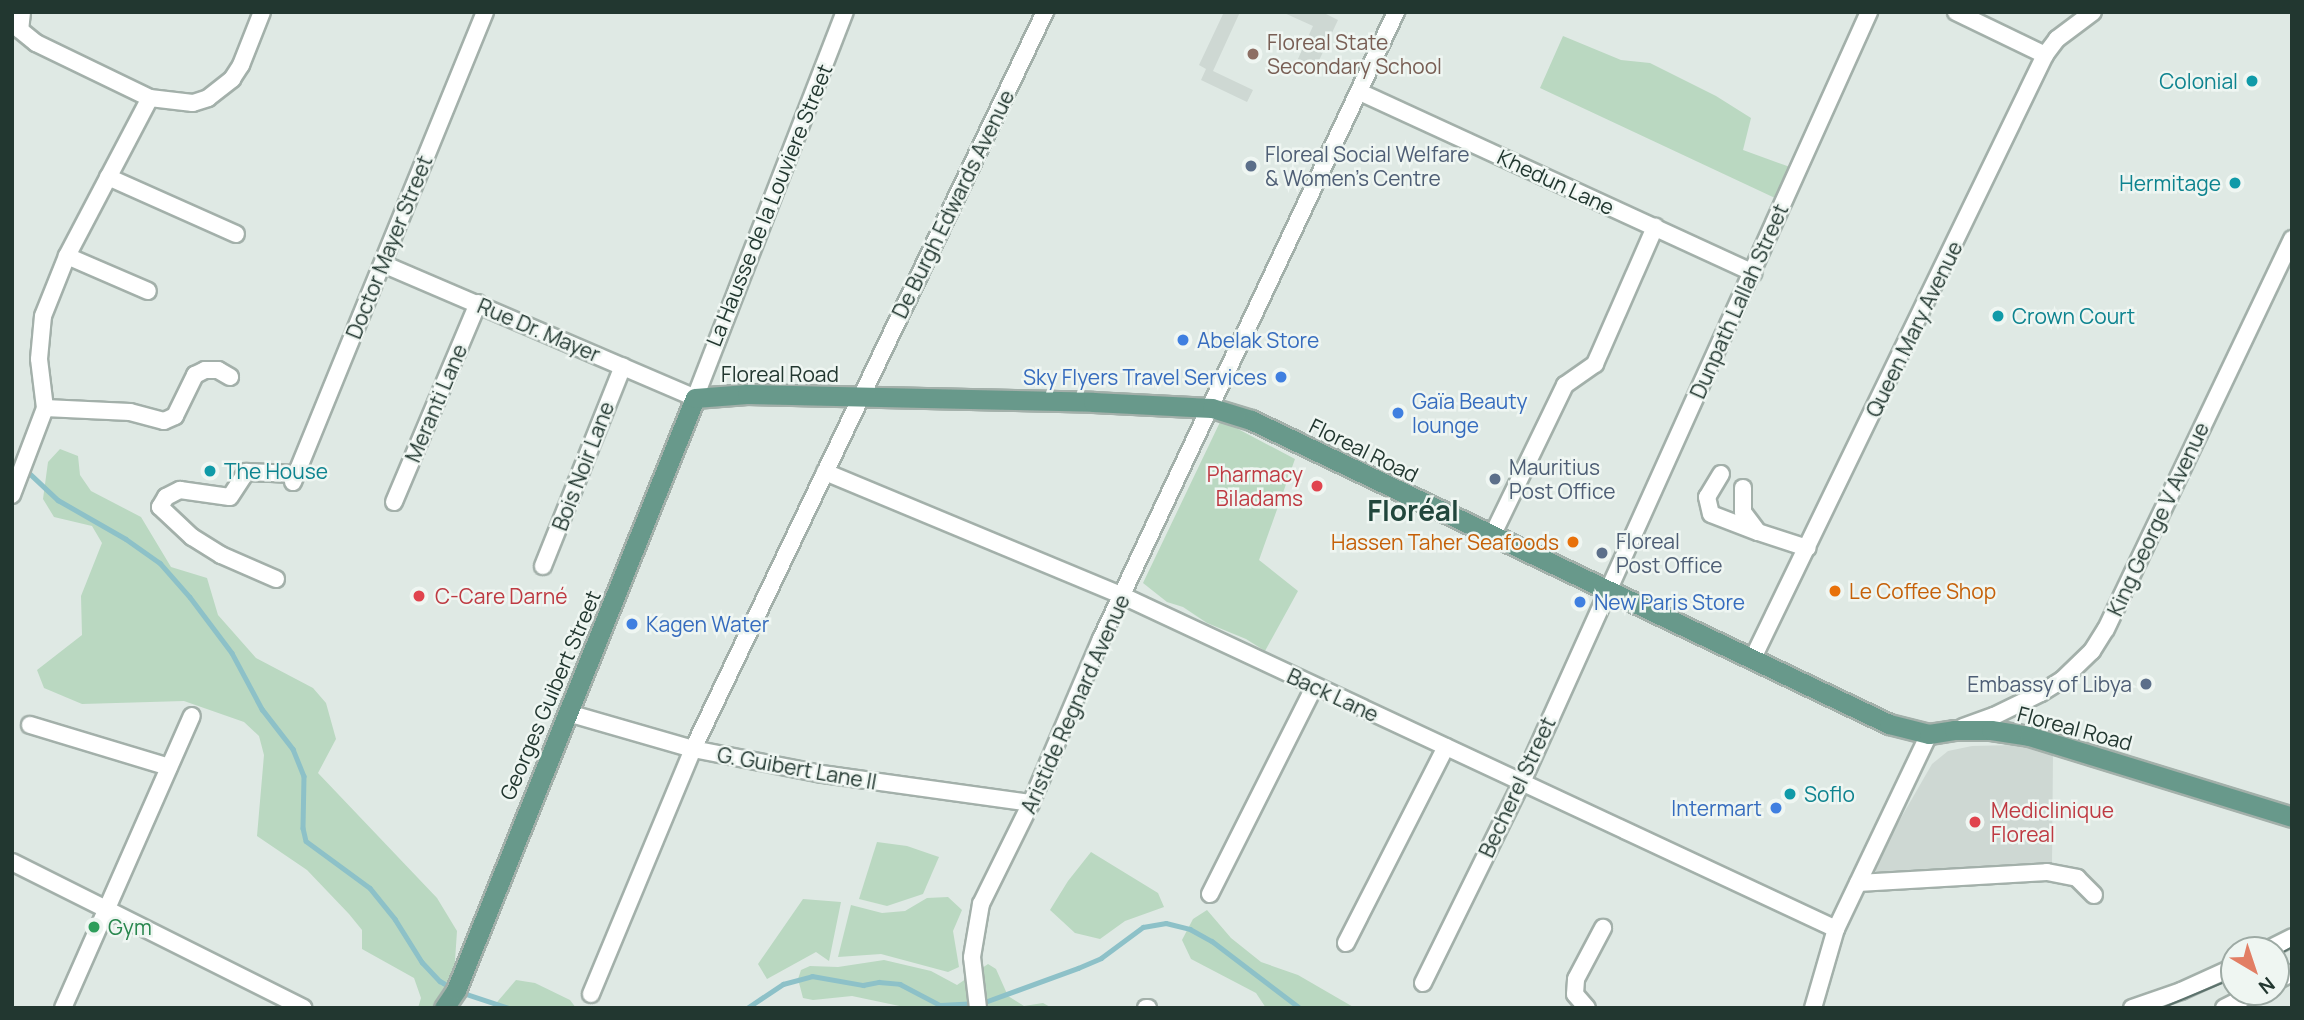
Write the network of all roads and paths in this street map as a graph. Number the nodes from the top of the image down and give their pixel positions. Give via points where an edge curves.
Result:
1 (22, 12) edge
2 (262, 12) edge
3 (485, 12) edge
4 (845, 12) edge
5 (1045, 12) edge
6 (1396, 12) edge
7 (1869, 12) edge
8 (1956, 12) edge
9 (2093, 12) edge
10 (2045, 55) junction
11 (1360, 92) junction
12 (150, 98) junction
13 (108, 177) junction
14 (1655, 227) junction
15 (236, 234) dead end
16 (2292, 239) edge
17 (67, 256) junction
18 (383, 264) junction
19 (1753, 273) junction
20 (148, 291) dead end
21 (478, 303) junction
22 (622, 366) junction
23 (230, 377) dead end
24 (861, 397) junction
25 (695, 398) junction
26 (45, 408) junction
27 (1212, 408) junction
28 (825, 472) junction
29 (1721, 474) dead end
30 (1743, 488) dead end
31 (12, 495) edge
32 (394, 502) dead end
33 (1758, 531) junction
34 (1492, 536) junction
35 (1807, 548) junction
36 (543, 566) dead end
37 (276, 579) dead end
38 (1608, 589) junction
39 (1123, 596) junction
40 (1752, 660) junction
41 (1314, 687) junction
42 (568, 713) junction
43 (192, 716) dead end
44 (30, 725) dead end
45 (1954, 730) junction
46 (1929, 734) junction
47 (1446, 747) junction
48 (693, 749) junction
49 (169, 767) junction
50 (1521, 782) junction
51 (1031, 803) junction
52 (2289, 816) edge
53 (12, 862) edge
54 (1858, 883) junction
55 (1210, 894) dead end
56 (2094, 895) dead end
57 (106, 909) junction
58 (1603, 928) dead end
59 (1836, 929) junction
60 (1346, 943) dead end
61 (2220, 973) edge
62 (1423, 983) dead end
63 (591, 994) dead end
64 (447, 1004) edge
65 (63, 1008) edge
66 (304, 1008) edge
67 (978, 1008) edge
68 (1587, 1008) edge
69 (1813, 1008) edge
70 (2132, 1008) edge

1 - 12 street via 19,23 26,37
2 - 12 street via 241,65 222,90 192,103
3 - 18 street, Doctor Mayer Street
4 - 25 street, La Hausse de la Louviere Street
5 - 24 street, De Burgh Edwards Avenue
6 - 11 street, Aristide Regnard Avenue
7 - 19 street, Dunpath Lallah Street
8 - 10 street
9 - 10 street, Queen Mary Avenue via 2057,38
10 - 35 street, Queen Mary Avenue
11 - 14 street, Khedun Lane
11 - 27 street, Aristide Regnard Avenue
12 - 13 street
13 - 15 street
13 - 17 street
14 - 19 street, Khedun Lane
14 - 34 street via 1595,364 1565,385
16 - 45 street, King George V Avenue via 2092,650 2062,680 2041,693
17 - 20 street
17 - 26 street via 43,316 39,359
18 - 21 street, Rue Dr. Mayer
18 - 37 street, Doctor Mayer Street via 295,478 246,472 230,497 180,489 160,507 220,555
19 - 38 street, Dunpath Lallah Street
21 - 22 street, Rue Dr. Mayer
21 - 32 street, Meranti Lane
22 - 25 street, Rue Dr. Mayer
22 - 36 street, Bois Noir Lane
23 - 26 street via 218,370 195,375 175,416 164,421 130,412
24 - 25 main road, Floreal Road via 747,394
24 - 27 main road, Floreal Road
24 - 28 street, De Burgh Edwards Avenue
25 - 42 main road, Georges Guibert Street
26 - 31 street
27 - 34 main road, Floreal Road via 1251,420
27 - 39 street, Aristide Regnard Avenue
28 - 39 street, Back Lane
28 - 48 street, De Burgh Edwards Avenue
29 - 33 street via 1707,497 1711,514
30 - 33 street via 1743,512
33 - 35 street
34 - 38 main road, Floreal Road
35 - 40 street, Queen Mary Avenue
38 - 40 main road, Floreal Road
38 - 50 street, Becherel Street
39 - 41 street, Back Lane
39 - 51 street, Aristide Regnard Avenue
40 - 46 main road, Floreal Road via 1889,724
41 - 47 street, Back Lane
41 - 55 street
42 - 48 street, G. Guibert Lane II
42 - 64 main road, Georges Guibert Street
43 - 49 street
44 - 49 street
45 - 46 main road, Floreal Road
45 - 52 main road, Floreal Road via 2029,736
46 - 54 street
47 - 50 street, Back Lane
47 - 60 street
48 - 51 street, G. Guibert Lane II via 822,774
48 - 63 street, De Burgh Edwards Avenue
49 - 57 street
50 - 59 street, Back Lane
50 - 62 street, Becherel Street
51 - 67 street, Aristide Regnard Avenue via 981,904 972,957
53 - 57 street
54 - 56 street via 2047,872 2077,878
54 - 59 street
57 - 65 street
57 - 66 street
58 - 68 street via 1576,979 1575,994
59 - 69 street
61 - 70 street

